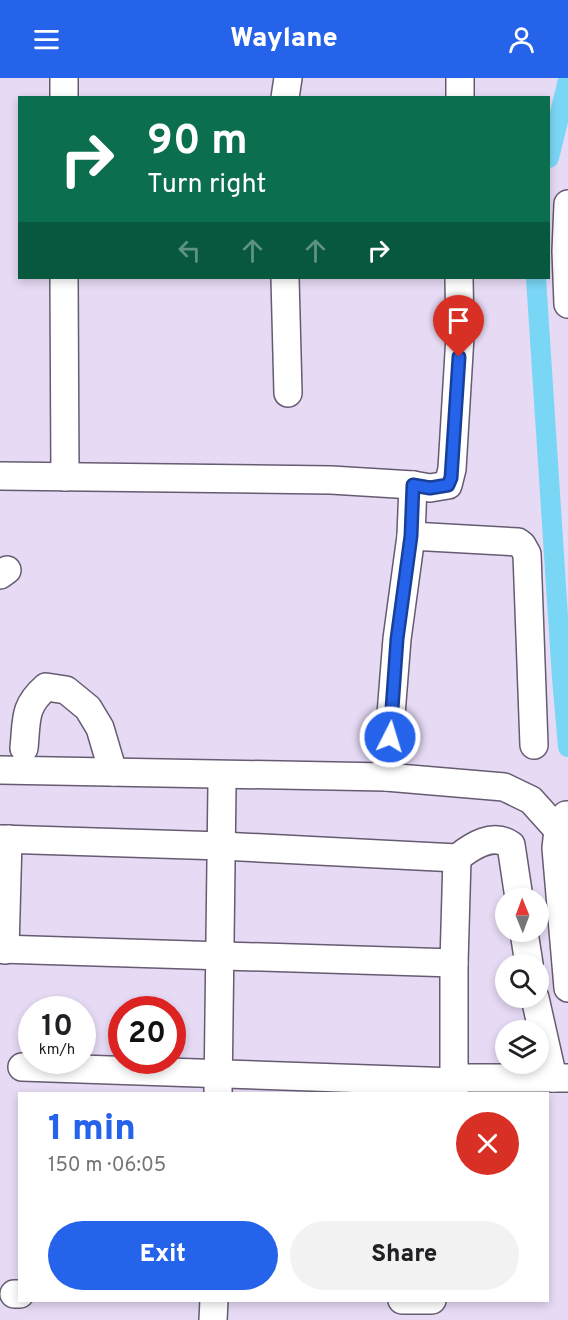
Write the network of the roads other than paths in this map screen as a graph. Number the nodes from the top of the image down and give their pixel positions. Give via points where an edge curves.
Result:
1 (64, 78) edge
2 (288, 78) edge
3 (460, 78) edge
4 (64, 96) edge
5 (285, 96) edge
6 (460, 96) edge
7 (568, 204) edge
8 (64, 279) edge
9 (285, 279) edge
10 (459, 279) edge
11 (568, 297) edge
12 (568, 304) edge
13 (288, 393) dead end
14 (0, 476) edge
15 (64, 477) junction
16 (413, 485) junction
17 (411, 536) junction
18 (534, 744) dead end
19 (24, 748) dead end
20 (0, 770) edge
21 (113, 772) junction
22 (386, 777) junction
23 (222, 785) dead end
24 (563, 821) edge
25 (4, 839) edge
26 (222, 846) junction
27 (457, 858) junction
28 (517, 888) edge
29 (2, 950) edge
30 (221, 956) junction
31 (454, 963) junction
32 (568, 988) edge
33 (538, 1008) edge
34 (96, 1073) edge
35 (561, 1078) edge
36 (218, 1084) edge
37 (454, 1084) edge
38 (214, 1302) edge
39 (213, 1320) edge

1 - 4 street
2 - 5 street
3 - 6 street
7 - 11 street
8 - 15 street
9 - 13 street
10 - 16 street via 460,336 451,478 448,485 439,487
11 - 12 street
14 - 15 street
15 - 16 street via 331,480
16 - 17 street
17 - 18 street via 522,544 526,554
17 - 22 street via 397,639
19 - 21 street via 27,713 33,699 46,687 66,690 88,708 100,728
20 - 21 street
21 - 22 street
22 - 24 street via 504,787
23 - 26 street
24 - 32 street via 556,848 556,874
25 - 26 street
25 - 29 street
26 - 27 street
26 - 30 street
27 - 28 street via 487,840 504,840 511,845
27 - 31 street
29 - 30 street
30 - 31 street
30 - 36 street
31 - 37 street
33 - 35 street
34 - 36 street
35 - 37 street
36 - 37 street
38 - 39 street

